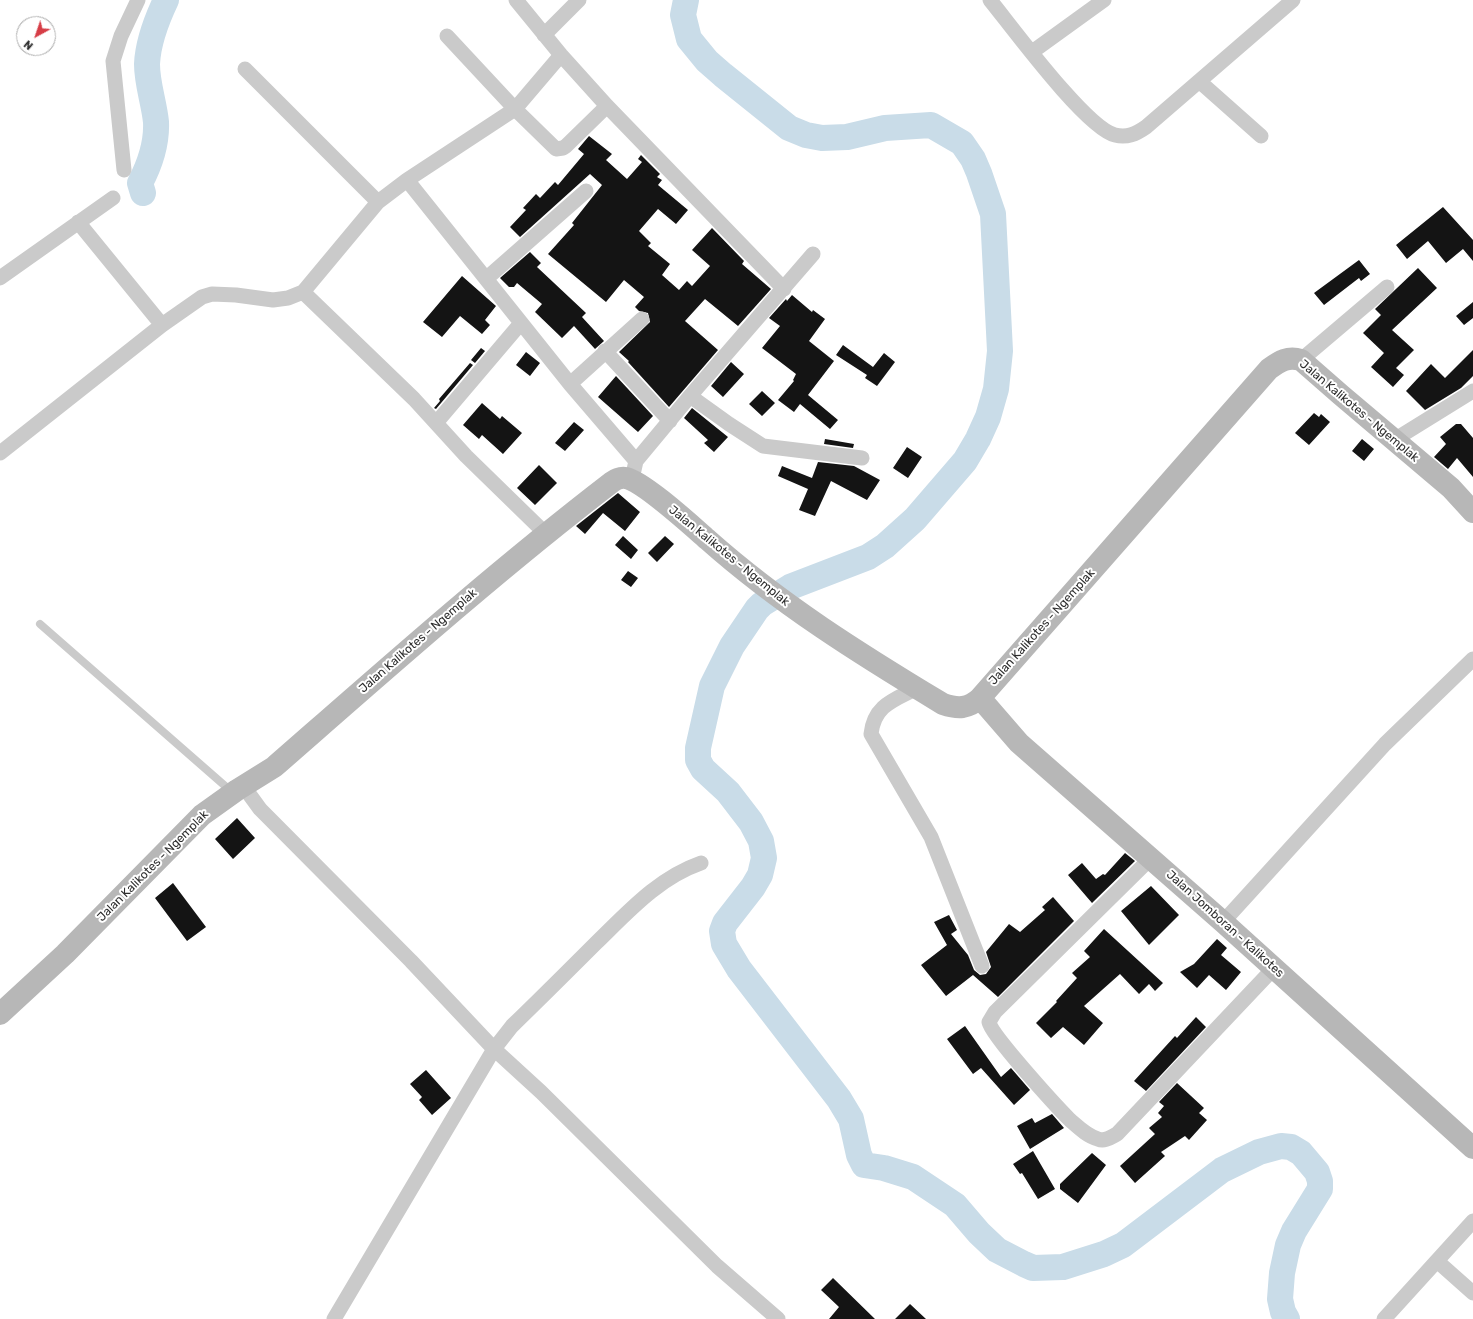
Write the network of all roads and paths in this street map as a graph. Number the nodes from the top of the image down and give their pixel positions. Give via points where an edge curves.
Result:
1 (138, 0) edge
2 (516, 0) edge
3 (579, 0) edge
4 (990, 0) edge
5 (1104, 0) edge
6 (1293, 0) edge
7 (544, 35) junction
8 (447, 36) dead end
9 (1032, 52) junction
10 (561, 55) junction
11 (245, 69) dead end
12 (1199, 81) junction
13 (607, 106) junction
14 (515, 109) junction
15 (1261, 136) dead end
16 (124, 170) dead end
17 (407, 180) junction
18 (586, 191) dead end
19 (113, 198) dead end
20 (378, 202) junction
21 (78, 222) junction
22 (813, 254) dead end
23 (0, 278) edge
24 (487, 278) junction
25 (1387, 287) dead end
26 (784, 289) junction
27 (303, 292) junction
28 (642, 319) dead end
29 (521, 323) junction
30 (162, 325) junction
31 (605, 352) junction
32 (1301, 360) junction
33 (570, 384) junction
34 (1473, 391) edge
35 (690, 396) junction
36 (670, 421) junction
37 (436, 423) junction
38 (1394, 440) junction
39 (0, 453) edge
40 (862, 458) dead end
41 (634, 471) junction
42 (1473, 512) edge
43 (545, 533) junction
44 (40, 624) dead end
45 (1473, 659) edge
46 (917, 688) junction
47 (980, 698) junction
48 (238, 790) junction
49 (1151, 858) junction
50 (701, 862) dead end
51 (1223, 922) junction
52 (982, 966) dead end
53 (1274, 968) junction
54 (1, 1011) edge
55 (494, 1049) junction
56 (1473, 1148) edge
57 (1473, 1221) edge
58 (1437, 1261) junction
59 (1473, 1293) edge
60 (334, 1319) edge
61 (778, 1319) edge
62 (1384, 1319) edge

1 - 16 street via 121,36 113,61
2 - 7 street
3 - 7 street
4 - 9 street
5 - 9 street
6 - 12 street
7 - 10 street
8 - 14 street
9 - 12 street via 1100,129 1114,135 1123,136 1139,132
10 - 13 street
10 - 14 street
11 - 20 street
12 - 15 street
13 - 14 street via 560,149 553,147
13 - 26 street
14 - 17 street
17 - 20 street
17 - 24 street
18 - 24 street
19 - 21 street
20 - 27 street
21 - 23 street
21 - 30 street
22 - 26 street
24 - 29 street
25 - 32 street
26 - 35 street
27 - 30 street via 273,300 212,294 202,297
27 - 37 street
28 - 31 street
29 - 33 street
29 - 37 street
30 - 39 street
31 - 33 street
31 - 36 street
32 - 38 street, Jalan Kalikotes - Ngemplak
32 - 47 street, Jalan Kalikotes - Ngemplak via 1288,358 1269,368
33 - 41 street
34 - 38 street
35 - 36 street
35 - 40 street via 763,446
36 - 41 street
37 - 43 street
38 - 42 street, Jalan Kalikotes - Ngemplak via 1451,488
41 - 43 street, Jalan Kalikotes - Ngemplak via 612,482
41 - 46 street, Jalan Kalikotes - Ngemplak via 678,514 773,594 816,625
43 - 48 street, Jalan Kalikotes - Ngemplak via 274,767
44 - 48 lane
45 - 51 street via 1385,744
46 - 47 street, Jalan Kalikotes - Ngemplak via 954,708 969,706
46 - 52 street via 885,704 875,717 871,734 931,837
47 - 49 street, Jalan Jomboran - Kalikotes via 1019,743
48 - 54 street, Jalan Kalikotes - Ngemplak via 202,815 65,954
48 - 55 street via 411,961
49 - 51 street, Jalan Jomboran - Kalikotes
49 - 53 street via 995,1012 989,1022 1003,1045 1070,1120 1099,1140 1117,1134
50 - 55 street via 682,869 638,902 512,1026
51 - 53 street, Jalan Jomboran - Kalikotes
53 - 56 street, Jalan Jomboran - Kalikotes
55 - 60 street
55 - 61 street via 717,1266
57 - 58 street
58 - 59 street
58 - 62 street

